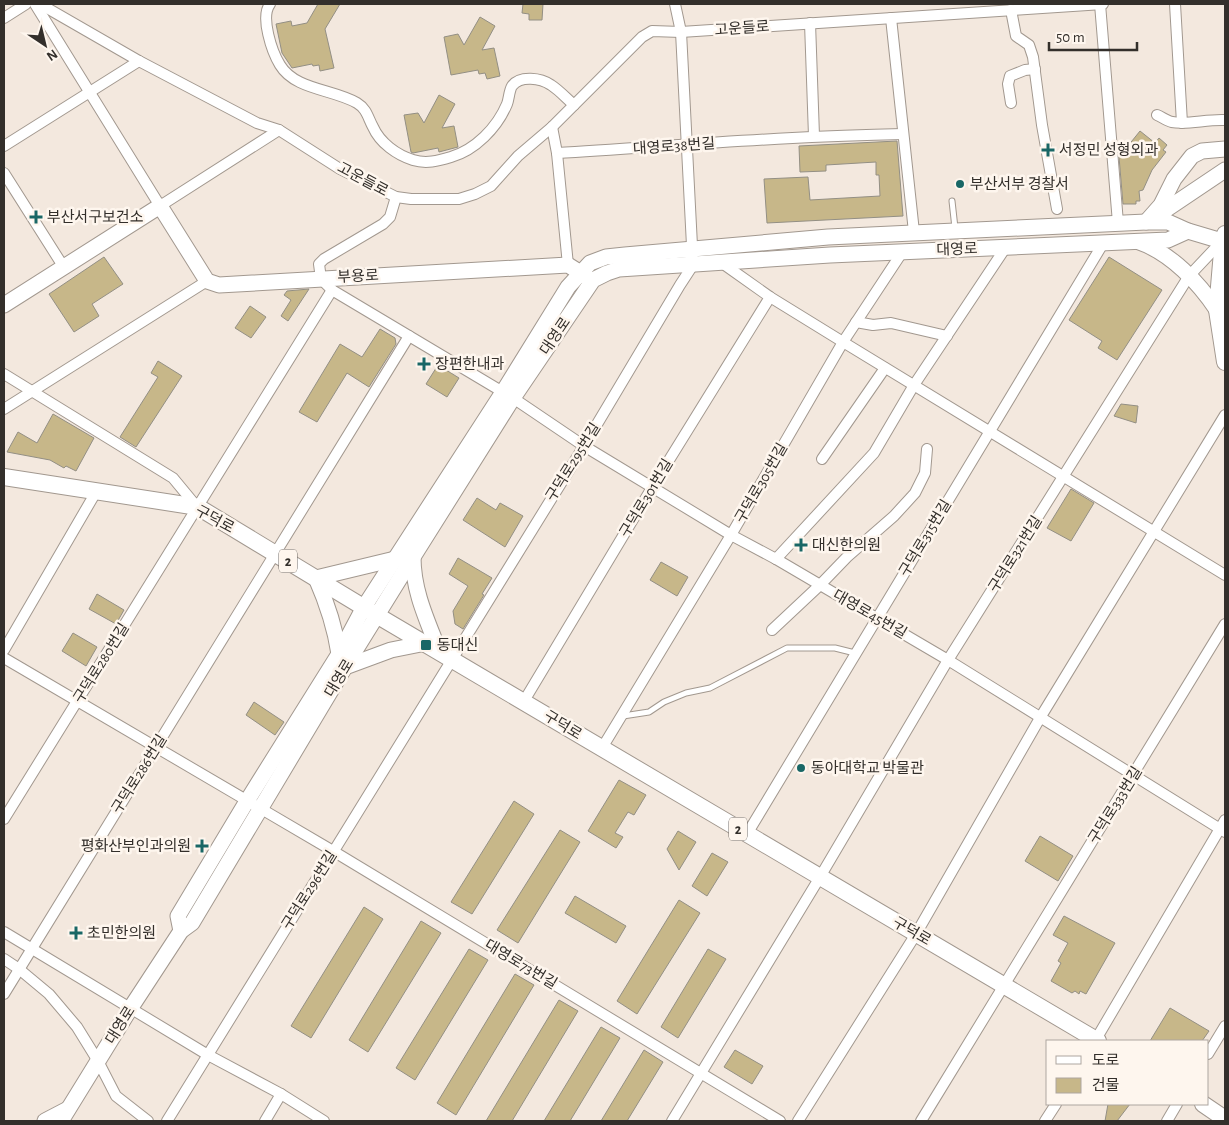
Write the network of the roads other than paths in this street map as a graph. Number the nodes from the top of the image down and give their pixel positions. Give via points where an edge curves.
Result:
1 (26, 4) edge
2 (36, 4) edge
3 (40, 4) edge
4 (270, 4) edge
5 (676, 4) edge
6 (1102, 4) edge
7 (1175, 4) edge
8 (1049, 6) edge
9 (1011, 10) junction
10 (4, 18) edge
11 (891, 18) junction
12 (810, 23) junction
13 (681, 32) junction
14 (138, 61) junction
15 (1035, 69) junction
16 (90, 92) junction
17 (1011, 103) dead end
18 (574, 105) junction
19 (1157, 115) dead end
20 (1225, 120) edge
21 (1182, 123) junction
22 (552, 127) junction
23 (279, 130) junction
24 (903, 134) junction
25 (814, 136) junction
26 (686, 145) junction
27 (4, 146) edge
28 (1225, 149) edge
29 (557, 153) junction
30 (1225, 170) edge
31 (4, 173) edge
32 (396, 197) junction
33 (952, 201) dead end
34 (160, 206) junction
35 (1057, 209) dead end
36 (1146, 222) junction
37 (1118, 223) junction
38 (955, 231) junction
39 (1188, 231) junction
40 (914, 232) junction
41 (1224, 239) edge
42 (1134, 241) junction
43 (1104, 242) junction
44 (1006, 247) junction
45 (692, 248) junction
46 (903, 251) junction
47 (722, 263) junction
48 (693, 265) junction
49 (64, 266) junction
50 (580, 273) junction
51 (1189, 276) junction
52 (321, 278) junction
53 (207, 281) junction
54 (332, 290) junction
55 (770, 297) junction
56 (4, 305) edge
57 (1221, 306) edge
58 (856, 322) junction
59 (409, 336) junction
60 (947, 336) junction
61 (843, 342) junction
62 (1225, 362) edge
63 (885, 368) junction
64 (4, 374) edge
65 (914, 385) junction
66 (32, 391) junction
67 (508, 395) junction
68 (4, 409) edge
69 (1225, 415) edge
70 (989, 432) junction
71 (584, 446) junction
72 (927, 450) dead end
73 (822, 459) dead end
74 (1063, 477) junction
75 (5, 480) edge
76 (653, 486) junction
77 (96, 492) junction
78 (198, 508) junction
79 (1155, 532) junction
80 (731, 535) junction
81 (275, 553) junction
82 (413, 557) junction
83 (395, 559) junction
84 (776, 559) junction
85 (1225, 575) edge
86 (316, 578) junction
87 (820, 585) junction
88 (371, 612) junction
89 (876, 618) junction
90 (1225, 624) edge
91 (772, 630) dead end
92 (4, 650) edge
93 (439, 651) junction
94 (856, 654) junction
95 (4, 658) edge
96 (948, 660) junction
97 (342, 661) junction
98 (77, 701) junction
99 (524, 701) junction
100 (622, 716) junction
101 (1040, 718) junction
102 (156, 747) junction
103 (602, 748) junction
104 (1133, 776) junction
105 (247, 802) junction
106 (261, 809) junction
107 (4, 819) edge
108 (1223, 827) edge
109 (747, 834) junction
110 (333, 851) junction
111 (820, 877) junction
112 (182, 931) junction
113 (4, 932) edge
114 (916, 934) junction
115 (32, 949) junction
116 (4, 959) edge
117 (19, 969) junction
118 (1003, 985) junction
119 (4, 994) edge
120 (130, 1009) junction
121 (1225, 1026) edge
122 (1095, 1040) edge
123 (1098, 1040) edge
124 (1209, 1052) edge
125 (208, 1055) junction
126 (98, 1061) junction
127 (701, 1072) junction
128 (281, 1094) junction
129 (1055, 1105) edge
130 (1176, 1105) edge
131 (67, 1117) edge
132 (45, 1121) edge
133 (148, 1121) edge
134 (167, 1121) edge
135 (265, 1121) edge
136 (324, 1121) edge
137 (672, 1121) edge
138 (780, 1121) edge
139 (798, 1121) edge
140 (921, 1121) edge
141 (1045, 1121) edge
142 (1167, 1121) edge

1 - 10 street
2 - 16 street
3 - 14 street, 고운들로
4 - 18 street via 267,7 267,26 270,46 286,73 292,79 357,103 368,113 382,141 414,160 427,162 463,154 497,122 512,86 522,79 550,84
5 - 13 street
6 - 8 street, 고운들로
6 - 37 street
7 - 21 street
8 - 9 street, 고운들로
9 - 11 street, 고운들로
9 - 15 street via 1016,36 1029,45
11 - 12 street, 고운들로
11 - 24 street
12 - 13 street, 고운들로
12 - 25 street
13 - 18 street, 고운들로 via 652,32 642,37
13 - 26 street
14 - 16 street
14 - 23 street, 고운들로 via 257,123
15 - 17 street via 1010,76
15 - 35 street
16 - 27 street
16 - 34 street
18 - 22 street, 고운들로
19 - 21 street via 1170,122
20 - 21 street
22 - 29 street
22 - 32 street, 고운들로 via 518,156 491,186 475,194 445,200
23 - 32 street, 고운들로 via 340,169
23 - 34 street
24 - 25 street, 대영로38번길
24 - 40 street
25 - 26 street, 대영로38번길
26 - 29 street, 대영로38번길
26 - 45 street
28 - 36 main road via 1192,156 1161,205
29 - 50 street
30 - 36 main road
31 - 49 street
32 - 52 street via 390,217 383,224 319,264
33 - 38 lane
34 - 49 main road
34 - 53 main road
36 - 37 main road, 대영로
36 - 39 main road, 대영로 via 1168,222
37 - 38 main road, 대영로
38 - 40 main road, 대영로
39 - 41 main road
39 - 42 main road, 대영로 via 1168,240
40 - 45 main road, 대영로
41 - 51 street, 구덕로321번길
41 - 57 main road
42 - 43 main road, 대영로
42 - 51 main road via 1158,250
43 - 44 main road, 대영로
43 - 70 street, 구덕로315번길
44 - 46 main road, 대영로
44 - 60 street
45 - 48 street
45 - 50 main road, 대영로 via 606,257 590,263
46 - 47 main road, 대영로
46 - 58 street, 구덕로305번길
47 - 48 main road, 대영로
47 - 55 street
48 - 50 main road, 대영로
48 - 71 street, 구덕로295번길
49 - 56 main road
50 - 52 main road, 부용로
50 - 67 main road, 대영로
51 - 57 main road
51 - 74 street, 구덕로321번길
52 - 53 main road, 부용로 via 219,285
52 - 54 street, 대영로45번길
53 - 66 street
54 - 59 street, 대영로45번길
54 - 78 street, 구덕로280번길
55 - 61 street
55 - 76 street, 구덕로301번길
57 - 62 main road
58 - 60 street via 873,325 891,323
58 - 61 street, 구덕로305번길
59 - 67 street, 대영로45번길
59 - 81 street, 구덕로286번길
60 - 65 street
61 - 63 street
61 - 80 street, 구덕로305번길
63 - 65 street
63 - 73 street
64 - 66 street
65 - 70 street
65 - 84 street via 874,453
66 - 68 street
66 - 78 street via 173,478
67 - 71 street, 대영로45번길
67 - 82 main road, 대영로
67 - 83 main road, 대영로
69 - 79 street
70 - 74 street
70 - 89 street, 구덕로315번길
71 - 76 street, 대영로45번길
71 - 93 street, 구덕로295번길
72 - 87 street via 925,474 915,493
74 - 79 street
74 - 96 street, 구덕로321번길
75 - 77 main road, 구덕로 / 2
76 - 80 street, 대영로45번길
76 - 99 street, 구덕로301번길
77 - 78 main road, 구덕로 / 2
77 - 92 street
78 - 81 main road, 구덕로 / 2
78 - 98 street, 구덕로280번길
79 - 85 street
79 - 101 street
80 - 84 street, 대영로45번길
80 - 100 street, 구덕로305번길
81 - 86 main road, 구덕로 / 2
81 - 102 street, 구덕로286번길
82 - 88 main road, 대영로
82 - 93 main road via 420,604
83 - 86 main road
83 - 88 main road, 대영로
84 - 87 street, 대영로45번길
86 - 88 main road, 구덕로 / 2
86 - 97 main road via 330,611
87 - 89 street, 대영로45번길
87 - 91 street
88 - 93 main road, 구덕로 / 2
88 - 97 main road, 대영로
89 - 94 street, 구덕로315번길
89 - 96 street, 대영로45번길
90 - 104 street, 구덕로333번길
93 - 97 main road via 391,650
93 - 99 main road, 구덕로 / 2
93 - 110 street, 구덕로296번길
94 - 100 lane via 835,648 787,648 710,688 686,693 649,712
94 - 109 street, 구덕로315번길
95 - 98 street, 대영로73번길
96 - 101 street, 대영로45번길
96 - 111 street, 구덕로321번길
97 - 105 main road, 대영로
97 - 106 main road, 대영로
98 - 102 street, 대영로73번길
98 - 107 street, 구덕로280번길
99 - 103 main road, 구덕로 / 2
100 - 103 street, 구덕로305번길
101 - 104 street, 대영로45번길
101 - 114 street
102 - 105 street, 대영로73번길
102 - 115 street, 구덕로286번길
103 - 109 main road, 구덕로 / 2
104 - 108 street, 대영로45번길
104 - 118 street, 구덕로333번길
105 - 106 street, 대영로73번길
105 - 112 main road, 대영로 via 178,916
106 - 110 street, 대영로73번길
106 - 112 main road, 대영로 via 192,923
108 - 123 street
109 - 111 main road, 구덕로 / 2
110 - 125 street, 구덕로296번길
110 - 127 street, 대영로73번길
111 - 114 main road, 구덕로 / 2
111 - 127 street, 구덕로321번길
112 - 120 main road, 대영로
113 - 115 street
114 - 118 main road, 구덕로 / 2
114 - 139 street
115 - 117 street, 구덕로286번길
115 - 120 street
116 - 117 street
117 - 119 street, 구덕로286번길
117 - 126 street via 49,994 77,1027
118 - 122 main road, 구덕로 / 2
118 - 140 street, 구덕로333번길
120 - 125 street
120 - 126 main road, 대영로
121 - 124 street
125 - 128 street
125 - 134 street, 구덕로296번길
126 - 131 main road, 대영로
126 - 133 street via 116,1096
127 - 137 street, 구덕로321번길
127 - 138 street, 대영로73번길
128 - 135 street
128 - 136 street
129 - 141 street
130 - 142 street
131 - 132 main road

